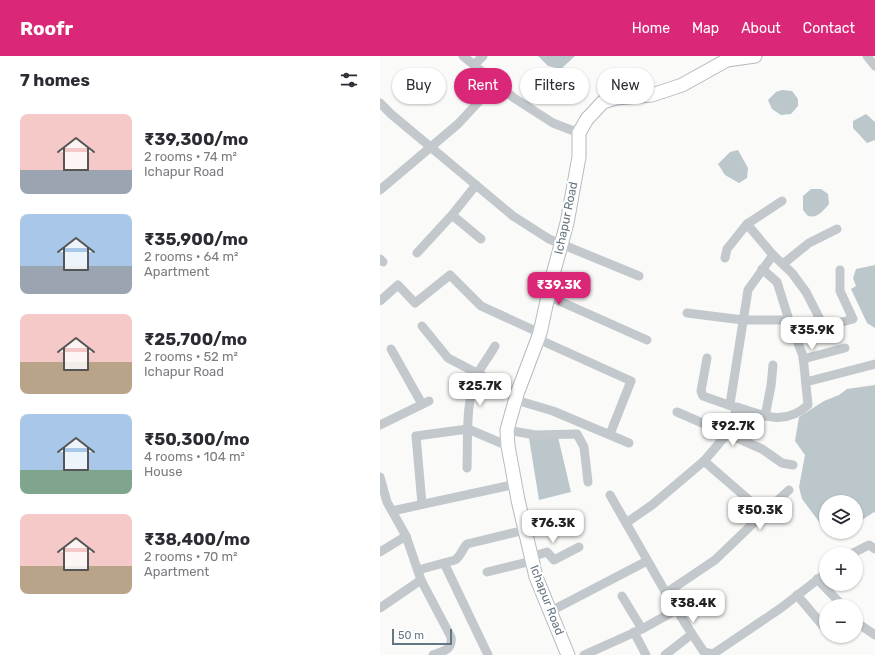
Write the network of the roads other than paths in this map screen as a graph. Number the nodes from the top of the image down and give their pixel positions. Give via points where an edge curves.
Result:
1 (463, 56) edge
2 (483, 56) edge
3 (755, 56) edge
4 (868, 56) edge
5 (726, 58) edge
6 (474, 65) junction
7 (875, 66) edge
8 (478, 68) edge
9 (512, 96) edge
10 (380, 103) edge
11 (477, 104) edge
12 (579, 133) junction
13 (431, 147) junction
14 (476, 185) junction
15 (380, 190) edge
16 (782, 201) dead end
17 (452, 215) junction
18 (747, 224) junction
19 (837, 229) dead end
20 (481, 239) dead end
21 (561, 244) junction
22 (417, 252) dead end
23 (773, 255) junction
24 (725, 258) dead end
25 (783, 264) junction
26 (762, 269) junction
27 (840, 270) dead end
28 (639, 276) dead end
29 (548, 296) junction
30 (380, 301) edge
31 (687, 313) dead end
32 (743, 320) junction
33 (789, 320) junction
34 (422, 326) dead end
35 (539, 336) junction
36 (647, 340) dead end
37 (495, 346) dead end
38 (845, 348) dead end
39 (390, 349) dead end
40 (707, 358) dead end
41 (803, 359) junction
42 (875, 364) edge
43 (773, 365) dead end
44 (478, 374) junction
45 (806, 382) junction
46 (517, 397) junction
47 (733, 406) junction
48 (677, 412) dead end
49 (765, 416) junction
50 (380, 425) edge
51 (468, 429) junction
52 (507, 430) junction
53 (610, 434) junction
54 (728, 434) junction
55 (629, 443) dead end
56 (508, 446) junction
57 (704, 461) junction
58 (793, 465) dead end
59 (467, 468) dead end
60 (380, 477) edge
61 (588, 482) dead end
62 (516, 484) junction
63 (789, 490) dead end
64 (610, 495) dead end
65 (384, 504) edge
66 (422, 504) junction
67 (392, 511) junction
68 (764, 512) junction
69 (626, 523) junction
70 (525, 530) junction
71 (406, 536) junction
72 (579, 547) dead end
73 (863, 548) edge
74 (875, 549) edge
75 (380, 552) edge
76 (532, 559) junction
77 (647, 561) junction
78 (444, 563) junction
79 (418, 570) junction
80 (487, 572) dead end
81 (817, 579) joint
82 (421, 580) junction
83 (666, 593) junction
84 (797, 595) junction
85 (622, 596) dead end
86 (836, 599) edge
87 (380, 608) edge
88 (676, 610) junction
89 (551, 611) junction
90 (819, 621) edge
91 (863, 627) edge
92 (638, 631) junction
93 (692, 634) junction
94 (875, 635) edge
95 (432, 655) edge
96 (488, 655) edge
97 (568, 655) edge
98 (584, 655) edge
99 (646, 655) edge
100 (664, 655) edge

1 - 6 street
2 - 6 street
3 - 5 street
4 - 7 street
5 - 12 street via 682,85 652,95 616,98 603,102 587,119
6 - 8 street
9 - 12 street via 553,123
10 - 13 street
11 - 13 street
12 - 21 street, Ichapur Road via 579,157
13 - 14 street
13 - 15 street
14 - 17 street
14 - 21 street via 513,216
16 - 18 street
17 - 20 street
17 - 22 street
18 - 23 street
18 - 24 street via 727,249
19 - 25 street via 809,243
21 - 28 street
21 - 29 street, Ichapur Road
23 - 25 street
23 - 26 street
25 - 27 street via 806,292 824,327 853,319 840,291
26 - 32 street via 748,290
26 - 33 street via 777,282
29 - 35 street, Ichapur Road
29 - 36 street
30 - 35 street via 398,285 415,303 450,275 481,306
31 - 32 street
32 - 33 street
32 - 47 street
33 - 41 street
34 - 44 street via 448,358
35 - 46 street, Ichapur Road
35 - 53 street via 631,381
37 - 44 street
38 - 41 street
39 - 50 street via 426,403
40 - 47 street via 701,391 703,396
41 - 45 street
42 - 45 street
43 - 49 street
44 - 46 street
44 - 51 street via 471,394
45 - 49 street via 808,405 799,414 780,418
46 - 52 street, Ichapur Road
46 - 53 street
47 - 49 street
47 - 54 street
48 - 54 street
51 - 56 street
51 - 59 street
51 - 66 street via 416,436
52 - 56 street, Ichapur Road
52 - 61 street via 535,435 577,434 584,447
53 - 55 street
54 - 57 street
54 - 58 street via 762,449 782,463
56 - 62 street, Ichapur Road
57 - 68 street
57 - 69 street via 652,505
60 - 65 street
62 - 66 street
62 - 70 street, Ichapur Road
63 - 68 street
64 - 69 street
65 - 67 street
66 - 67 street
67 - 71 street
68 - 83 street via 715,560
69 - 77 street
70 - 76 street, Ichapur Road
70 - 78 street via 467,544 462,549 460,557
71 - 75 street
71 - 79 street
72 - 76 street via 554,560 547,552
73 - 74 street via 869,545
76 - 80 street
76 - 89 street, Ichapur Road via 536,577
77 - 83 street
77 - 89 street
78 - 79 street
78 - 96 street
79 - 82 street
81 - 84 street
81 - 86 street
82 - 87 street
82 - 95 street via 452,643 450,648
83 - 88 street
84 - 90 street
84 - 93 street via 714,654 704,652
85 - 92 street
88 - 92 street
88 - 93 street
89 - 97 street, Ichapur Road
91 - 94 street
92 - 98 street
92 - 99 street
93 - 100 street

